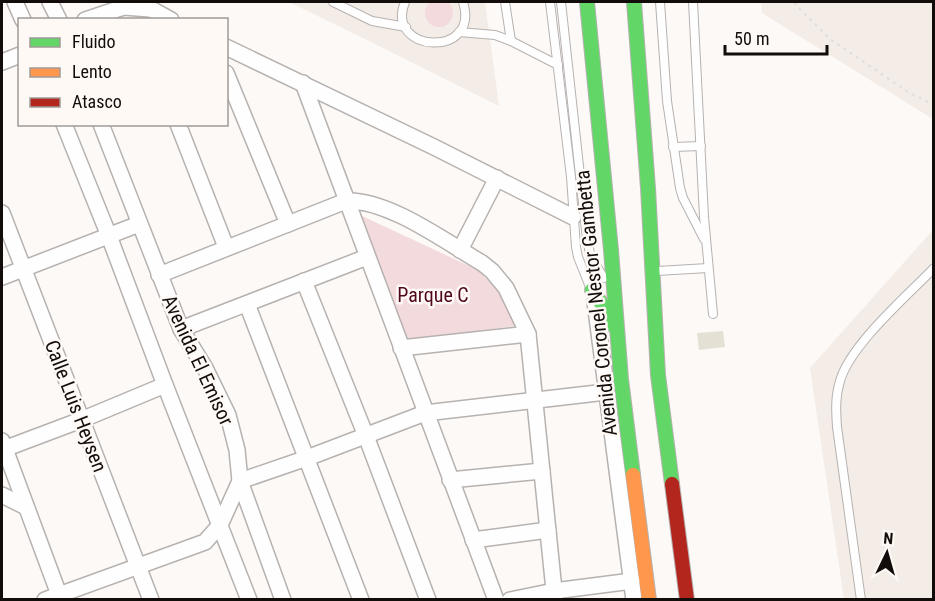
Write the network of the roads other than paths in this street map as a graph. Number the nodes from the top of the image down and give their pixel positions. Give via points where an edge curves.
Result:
1 (15, 2) edge
2 (50, 2) edge
3 (333, 2) edge
4 (405, 2) edge
5 (463, 2) edge
6 (505, 2) edge
7 (550, 2) edge
8 (561, 2) edge
9 (587, 2) edge
10 (634, 2) edge
11 (660, 2) edge
12 (693, 2) edge
13 (135, 9) edge
14 (22, 18) edge
15 (58, 18) edge
16 (91, 18) edge
17 (167, 18) edge
18 (406, 27) junction
19 (459, 32) junction
20 (511, 41) junction
21 (228, 48) edge
22 (18, 56) edge
23 (2, 62) edge
24 (558, 65) junction
25 (228, 78) edge
26 (303, 82) junction
27 (65, 126) edge
28 (101, 126) edge
29 (179, 126) edge
30 (701, 146) junction
31 (673, 147) junction
32 (497, 178) junction
33 (346, 201) junction
34 (2, 213) edge
35 (573, 217) junction
36 (139, 224) junction
37 (288, 224) junction
38 (109, 236) junction
39 (705, 241) junction
40 (226, 248) junction
41 (460, 250) junction
42 (367, 257) junction
43 (23, 268) junction
44 (708, 268) junction
45 (933, 268) edge
46 (652, 271) junction
47 (159, 275) junction
48 (2, 277) edge
49 (304, 281) junction
50 (613, 288) junction
51 (592, 290) junction
52 (247, 304) junction
53 (632, 314) dead end
54 (713, 315) dead end
55 (182, 329) junction
56 (528, 334) junction
57 (617, 335) junction
58 (401, 348) junction
59 (165, 385) junction
60 (606, 392) junction
61 (535, 400) junction
62 (425, 413) junction
63 (81, 420) junction
64 (366, 436) junction
65 (3, 445) edge
66 (307, 458) junction
67 (542, 471) junction
68 (450, 480) junction
69 (240, 481) junction
70 (2, 495) edge
71 (26, 507) junction
72 (220, 525) junction
73 (548, 530) junction
74 (473, 540) junction
75 (138, 566) junction
76 (632, 581) junction
77 (555, 595) edge
78 (55, 598) edge
79 (151, 600) edge
80 (249, 600) edge
81 (283, 600) edge
82 (361, 600) edge
83 (428, 600) edge
84 (496, 600) edge
85 (510, 600) edge
86 (634, 600) edge
87 (648, 600) edge
88 (687, 600) edge
89 (861, 600) edge

1 - 14 street
2 - 15 street
3 - 18 lane via 372,21
4 - 18 lane via 402,17
5 - 19 lane via 466,14
6 - 20 lane
7 - 24 lane
8 - 50 lane via 587,238 596,268
9 - 50 highway, Avenida Coronel Nestor Gambetta
10 - 46 highway
11 - 31 lane
12 - 30 lane
13 - 16 street via 124,7
13 - 17 street via 150,9
18 - 19 lane via 412,36 431,44 442,43
19 - 20 lane via 495,35
20 - 24 lane
21 - 26 street
22 - 23 street
24 - 35 lane
25 - 37 street
26 - 32 street
26 - 33 street
27 - 38 street, Avenida El Emisor
28 - 36 street, Avenida El Emisor
29 - 40 street
30 - 31 lane
30 - 39 lane
31 - 39 lane via 682,198
32 - 35 street
32 - 41 street
33 - 37 street
33 - 41 street via 374,204
33 - 42 street
34 - 43 street, Calle Luis Heysen
35 - 51 lane via 578,257
36 - 38 street
36 - 47 street, Avenida El Emisor
37 - 40 street
38 - 43 street
38 - 59 street, Avenida El Emisor
39 - 44 lane
40 - 47 street
41 - 56 street via 492,272 506,288
42 - 49 street
42 - 58 street
43 - 48 street
43 - 63 street, Calle Luis Heysen
44 - 46 lane
44 - 54 lane
45 - 89 lane via 850,358 840,379 837,427
46 - 88 highway via 658,375
47 - 55 street, Avenida El Emisor
49 - 52 street
49 - 64 street
50 - 53 highway
50 - 57 highway, Avenida Coronel Nestor Gambetta
51 - 57 highway via 612,319
51 - 60 street
52 - 55 street
52 - 66 street
55 - 69 street, Avenida El Emisor via 228,415
56 - 58 street
56 - 61 street
57 - 87 highway, Avenida Coronel Nestor Gambetta
58 - 62 street
59 - 63 street
59 - 72 street, Avenida El Emisor
60 - 61 street
60 - 76 street
61 - 62 street
61 - 67 street
62 - 64 street
62 - 68 street
63 - 65 street
63 - 75 street, Calle Luis Heysen
64 - 66 street
64 - 83 street
65 - 71 street
66 - 69 street
66 - 82 street
67 - 68 street
67 - 73 street
68 - 74 street
69 - 72 street
69 - 81 street, Avenida El Emisor
70 - 71 street
71 - 78 street
72 - 75 street via 205,542
72 - 80 street, Avenida El Emisor
73 - 74 street
73 - 77 street
74 - 84 street
75 - 78 street
75 - 79 street, Calle Luis Heysen
76 - 77 street
76 - 86 street
77 - 85 street

